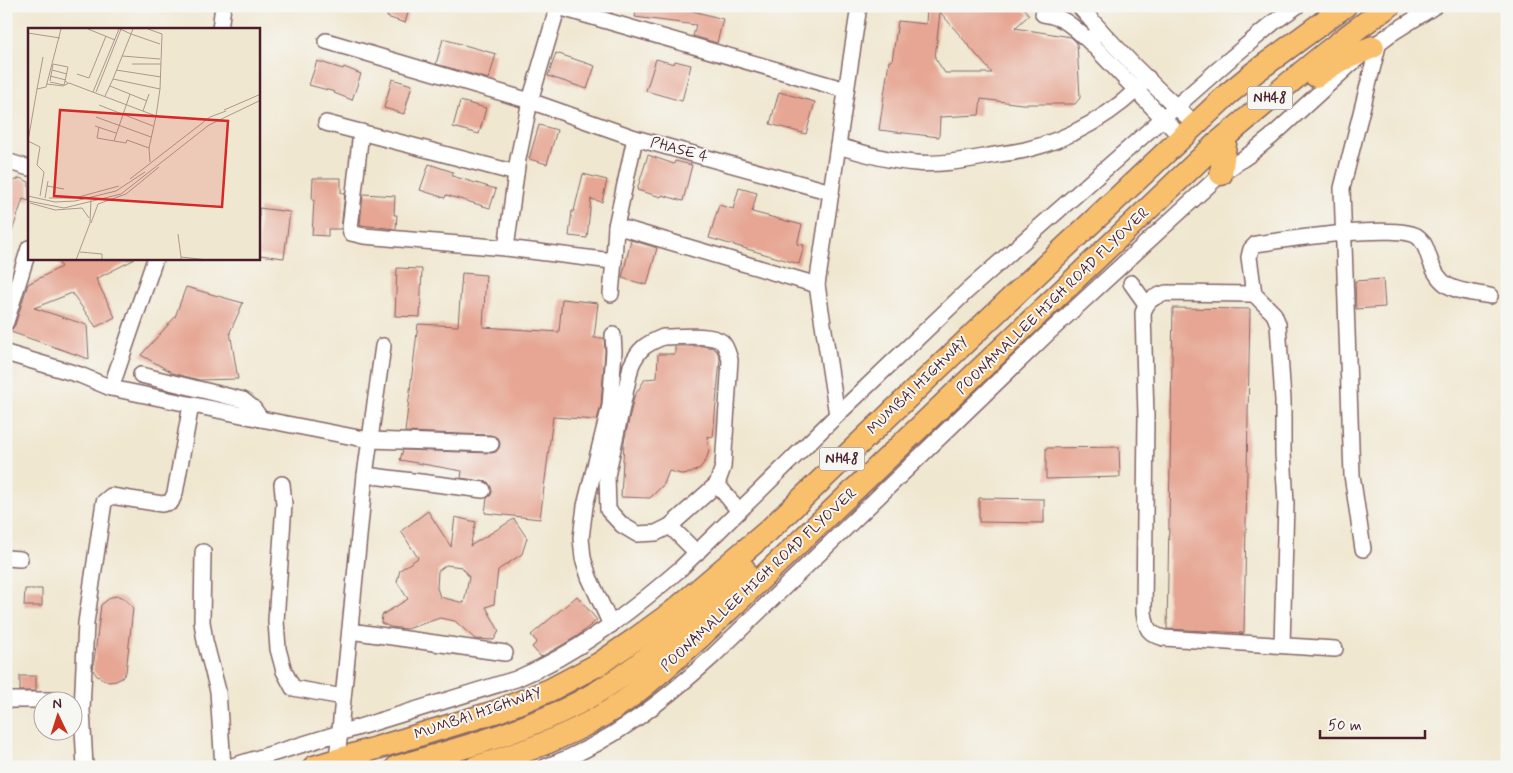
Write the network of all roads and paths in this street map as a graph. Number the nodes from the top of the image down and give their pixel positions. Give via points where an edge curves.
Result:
1 (223, 6) edge
2 (858, 6) edge
3 (1079, 6) edge
4 (1298, 6) edge
5 (1345, 6) edge
6 (1390, 6) edge
7 (1435, 6) edge
8 (557, 7) edge
9 (1278, 10) edge
10 (1043, 14) dead end
11 (220, 28) edge
12 (1094, 35) junction
13 (326, 41) dead end
14 (1376, 45) junction
15 (1148, 78) junction
16 (846, 90) junction
17 (1137, 90) junction
18 (530, 101) junction
19 (1262, 105) junction
20 (1176, 107) junction
21 (1164, 119) junction
22 (326, 123) dead end
23 (1189, 131) junction
24 (361, 132) junction
25 (1226, 136) junction
26 (635, 138) junction
27 (838, 146) junction
28 (6, 161) edge
29 (28, 168) edge
30 (516, 174) junction
31 (1221, 174) junction
32 (831, 192) junction
33 (616, 226) junction
34 (1342, 233) junction
35 (506, 248) junction
36 (28, 251) edge
37 (155, 260) edge
38 (614, 260) junction
39 (1131, 283) dead end
40 (817, 285) junction
41 (611, 294) dead end
42 (1254, 294) junction
43 (1490, 296) dead end
44 (1146, 304) junction
45 (6, 322) edge
46 (613, 335) dead end
47 (383, 346) dead end
48 (6, 353) edge
49 (141, 375) dead end
50 (111, 388) junction
51 (191, 405) junction
52 (836, 415) junction
53 (261, 419) junction
54 (369, 440) junction
55 (491, 444) dead end
56 (828, 473) junction
57 (365, 475) junction
58 (282, 484) dead end
59 (717, 484) junction
60 (483, 490) dead end
61 (739, 512) junction
62 (670, 526) junction
63 (1363, 549) dead end
64 (203, 552) dead end
65 (697, 553) junction
66 (611, 625) junction
67 (350, 631) junction
68 (1282, 645) junction
69 (1335, 649) dead end
70 (505, 653) dead end
71 (79, 690) edge
72 (343, 697) junction
73 (6, 700) edge
74 (32, 700) edge
75 (340, 733) junction
76 (81, 740) edge
77 (337, 760) junction
78 (85, 767) edge
79 (223, 767) edge
80 (229, 767) edge
81 (314, 767) edge
82 (397, 767) edge
83 (476, 767) edge
84 (545, 767) edge

1 - 11 street
2 - 16 street
3 - 12 street
4 - 9 street
5 - 23 highway, MUMBAI HIGHWAY / NH48 via 1248,78
6 - 19 highway, NH48
7 - 14 street
8 - 16 street
8 - 18 street
9 - 20 street
10 - 12 street via 1065,20
12 - 15 street
12 - 17 street
13 - 18 street, PHASE 4
14 - 19 highway via 1339,61 1291,92
14 - 31 street via 1250,154
14 - 34 street via 1342,188
15 - 17 street
15 - 20 street
16 - 27 street
17 - 21 street
17 - 27 street via 1105,115 1071,134 1026,149 960,161 918,163
18 - 26 street, PHASE 4
18 - 30 street
19 - 25 highway, NH48
20 - 21 street
20 - 23 street
21 - 23 street
21 - 52 street via 967,291
22 - 24 street
23 - 56 highway, MUMBAI HIGHWAY / NH48
24 - 30 street
24 - 35 street via 351,233
25 - 31 highway
25 - 83 highway, POONAMALLEE HIGH ROAD FLYOVER / NH48 via 656,676 595,720 525,751
26 - 32 street, PHASE 4
26 - 33 street
27 - 32 street
28 - 29 street
30 - 35 street
31 - 84 street via 1046,335 678,688 616,733
32 - 40 street
33 - 38 street
33 - 40 street
34 - 42 street via 1256,244 1249,257
34 - 43 street via 1412,233 1419,237 1434,273 1443,283 1451,288
34 - 63 street via 1352,475
35 - 38 street
36 - 45 street
37 - 50 street
38 - 41 street
39 - 44 street
40 - 52 street
42 - 44 street via 1166,293
42 - 68 street via 1274,314 1278,324 1286,503
44 - 68 street via 1142,313 1146,416 1146,627 1152,634 1164,638
46 - 66 street via 610,406 585,506 581,538 589,577
47 - 54 street
48 - 50 street via 80,375
49 - 53 street via 243,400
50 - 51 street
51 - 53 street
51 - 71 street via 171,502 162,504 110,496 104,502
52 - 61 street
53 - 54 street
54 - 55 street
54 - 57 street
56 - 77 highway, MUMBAI HIGHWAY / NH48 via 768,530 680,605 599,664 550,690 498,711
56 - 82 highway via 781,531 704,608 648,657 608,686 544,719
57 - 60 street
57 - 67 street
58 - 72 street via 284,504 276,621 284,671 293,688
59 - 61 street
59 - 62 street
59 - 62 street via 723,468 730,360 727,351 722,342 710,337 663,337 637,353 631,366 607,476 608,510 622,525 637,534 656,533
61 - 65 street
62 - 65 street
64 - 79 street via 202,622 218,691
65 - 66 street
66 - 75 street via 563,656 516,679
67 - 70 street
67 - 72 street
68 - 69 street
72 - 75 street
73 - 74 street
75 - 77 street
75 - 80 street
76 - 78 street
77 - 81 highway, MUMBAI HIGHWAY / NH48

